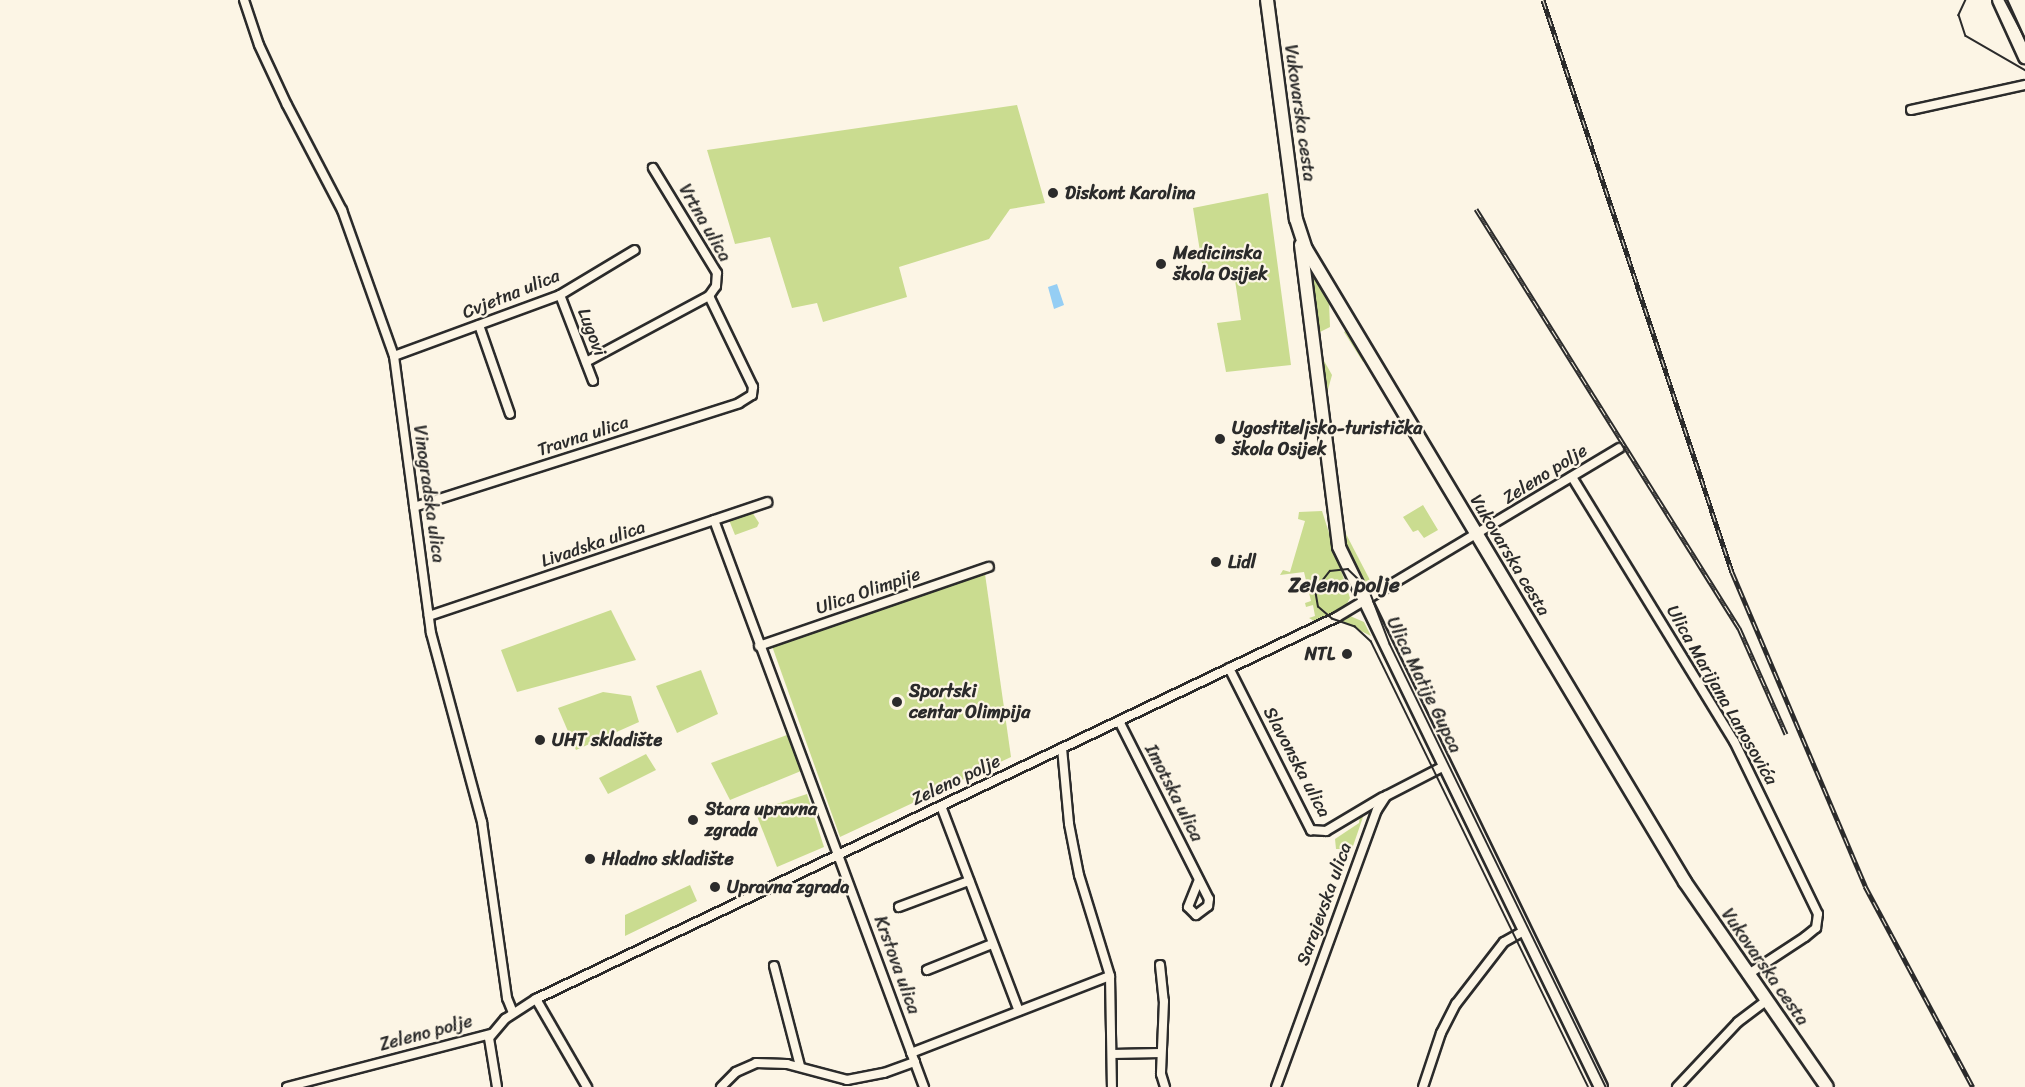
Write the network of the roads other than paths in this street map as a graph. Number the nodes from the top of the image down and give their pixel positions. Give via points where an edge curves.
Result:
1 (244, 0) edge
2 (1267, 0) edge
3 (1999, 0) edge
4 (2025, 57) edge
5 (2025, 85) edge
6 (1911, 110) dead end
7 (653, 168) dead end
8 (1300, 235) junction
9 (635, 250) dead end
10 (560, 295) junction
11 (710, 296) junction
12 (479, 325) junction
13 (394, 356) junction
14 (586, 362) junction
15 (593, 381) dead end
16 (510, 414) dead end
17 (1618, 448) dead end
18 (1572, 477) junction
19 (767, 502) dead end
20 (414, 507) junction
21 (714, 520) junction
22 (1477, 536) junction
23 (989, 567) dead end
24 (1364, 603) junction
25 (429, 616) junction
26 (759, 646) junction
27 (1229, 668) junction
28 (1119, 721) junction
29 (1062, 748) junction
30 (1444, 766) junction
31 (1386, 796) junction
32 (941, 806) junction
33 (838, 854) junction
34 (1199, 880) dead end
35 (969, 881) junction
36 (899, 907) dead end
37 (1524, 931) junction
38 (992, 944) junction
39 (1160, 965) dead end
40 (774, 966) dead end
41 (927, 970) dead end
42 (1747, 975) junction
43 (1110, 976) junction
44 (536, 999) junction
45 (1765, 1002) junction
46 (1019, 1011) junction
47 (513, 1013) junction
48 (491, 1034) junction
49 (911, 1053) junction
50 (1161, 1053) junction
51 (1112, 1054) junction
52 (915, 1062) junction
53 (800, 1066) junction
54 (287, 1087) edge
55 (496, 1087) edge
56 (587, 1087) edge
57 (721, 1087) edge
58 (924, 1087) edge
59 (1112, 1087) edge
60 (1165, 1087) edge
61 (1276, 1087) edge
62 (1423, 1087) edge
63 (1601, 1087) edge
64 (1677, 1087) edge
65 (1827, 1087) edge

1 - 13 street, Vinogradska ulica via 259,45 287,105 342,210
2 - 8 main road, Vukovarska cesta
3 - 4 main road
5 - 6 street
7 - 11 street, Vrtna ulica via 717,273
8 - 22 main road, Vukovarska cesta
8 - 24 main road, Ulica Matije Gupca via 1335,532
9 - 10 street, Cvjetna ulica
10 - 12 street, Cvjetna ulica
10 - 14 street, Lugovi
11 - 14 street
11 - 20 street, Travna ulica via 753,387 752,395 739,403
12 - 13 street, Cvjetna ulica
12 - 16 street
13 - 20 street, Vinogradska ulica
14 - 15 street, Lugovi
17 - 18 street, Zeleno polje
18 - 22 street, Zeleno polje
18 - 42 street, Ulica Marijana Lanosovića via 1734,741 1818,914 1816,928
19 - 21 street, Livadska ulica
20 - 25 street, Vinogradska ulica
21 - 25 street, Livadska ulica
21 - 26 street
22 - 24 street, Zeleno polje
22 - 42 main road, Vukovarska cesta via 1685,882
23 - 26 street, Ulica Olimpije
24 - 27 street, Zeleno polje
24 - 30 main road, Ulica Matije Gupca
25 - 47 street, Vinogradska ulica via 482,822 507,998
26 - 33 street
27 - 28 street, Zeleno polje
27 - 31 street, Slavonska ulica via 1308,826 1314,831 1326,831
28 - 29 street, Zeleno polje
28 - 34 street, Imotska ulica
29 - 32 street, Zeleno polje
29 - 43 street via 1073,844
30 - 31 street
30 - 37 main road, Ulica Matije Gupca
31 - 61 street, Sarajevska ulica via 1372,819
32 - 33 street, Zeleno polje
32 - 35 street
33 - 44 street, Zeleno polje
33 - 49 street, Krstova ulica
35 - 36 street
35 - 38 street
37 - 62 street via 1504,942 1456,1004 1441,1033
37 - 63 main road, Ulica Matije Gupca
38 - 41 street
38 - 46 street
39 - 50 street via 1164,1001
40 - 53 street
42 - 45 main road, Vukovarska cesta
43 - 46 street
43 - 51 street
44 - 47 street, Zeleno polje
44 - 56 street
45 - 64 street via 1738,1022
45 - 65 main road, Vukovarska cesta
46 - 49 street
47 - 48 street, Zeleno polje
48 - 54 street, Zeleno polje
48 - 55 street via 488,1044
49 - 52 street, Krstova ulica
50 - 51 street
50 - 60 street
51 - 59 street
52 - 53 street via 847,1080
52 - 58 street, Krstova ulica
53 - 57 street via 756,1063 736,1072

